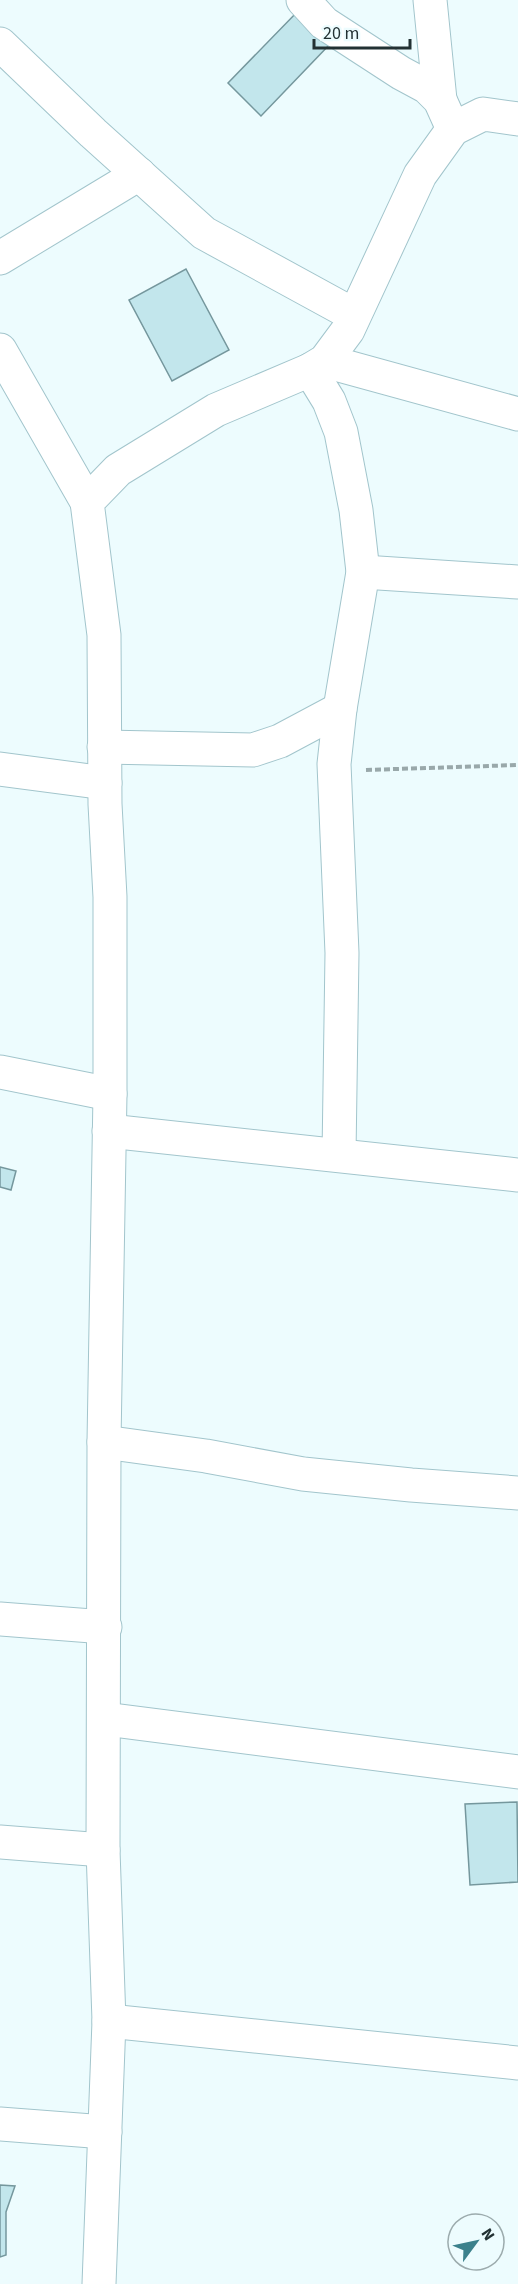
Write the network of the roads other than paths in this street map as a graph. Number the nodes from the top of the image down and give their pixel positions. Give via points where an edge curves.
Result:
1 (303, 0) edge
2 (430, 0) edge
3 (0, 44) edge
4 (440, 100) junction
5 (518, 119) edge
6 (453, 129) junction
7 (139, 174) junction
8 (0, 258) edge
9 (354, 315) junction
10 (0, 350) edge
11 (318, 366) junction
12 (518, 414) edge
13 (87, 502) junction
14 (363, 572) junction
15 (518, 582) edge
16 (340, 709) junction
17 (104, 747) junction
18 (0, 769) edge
19 (105, 783) junction
20 (0, 1072) edge
21 (110, 1094) junction
22 (110, 1131) junction
23 (339, 1155) junction
24 (518, 1175) edge
25 (104, 1442) junction
26 (518, 1492) edge
27 (0, 1619) edge
28 (105, 1627) junction
29 (105, 1719) junction
30 (518, 1772) edge
31 (0, 1842) edge
32 (103, 1850) junction
33 (109, 2021) junction
34 (518, 2063) edge
35 (0, 2124) edge
36 (105, 2132) junction
37 (99, 2284) edge

1 - 4 street via 324,23 427,87
2 - 4 street
3 - 7 street
4 - 6 street
5 - 6 street via 483,114
6 - 9 street via 420,175
7 - 8 street
7 - 9 street via 204,233
9 - 11 street via 348,330
10 - 13 street
11 - 12 street
11 - 13 street via 216,410 118,470
11 - 14 street via 341,432
13 - 17 street via 104,635
14 - 15 street
14 - 16 street
16 - 17 street via 253,750
16 - 23 street via 334,764 342,953
17 - 19 street
18 - 19 street
19 - 21 street via 110,897
20 - 21 street
21 - 22 street
22 - 23 street
22 - 25 street
23 - 24 street
25 - 26 street via 303,1474
25 - 28 street
27 - 28 street
28 - 29 street
29 - 30 street
29 - 32 street
31 - 32 street
32 - 33 street
33 - 34 street
33 - 36 street
35 - 36 street
36 - 37 street

